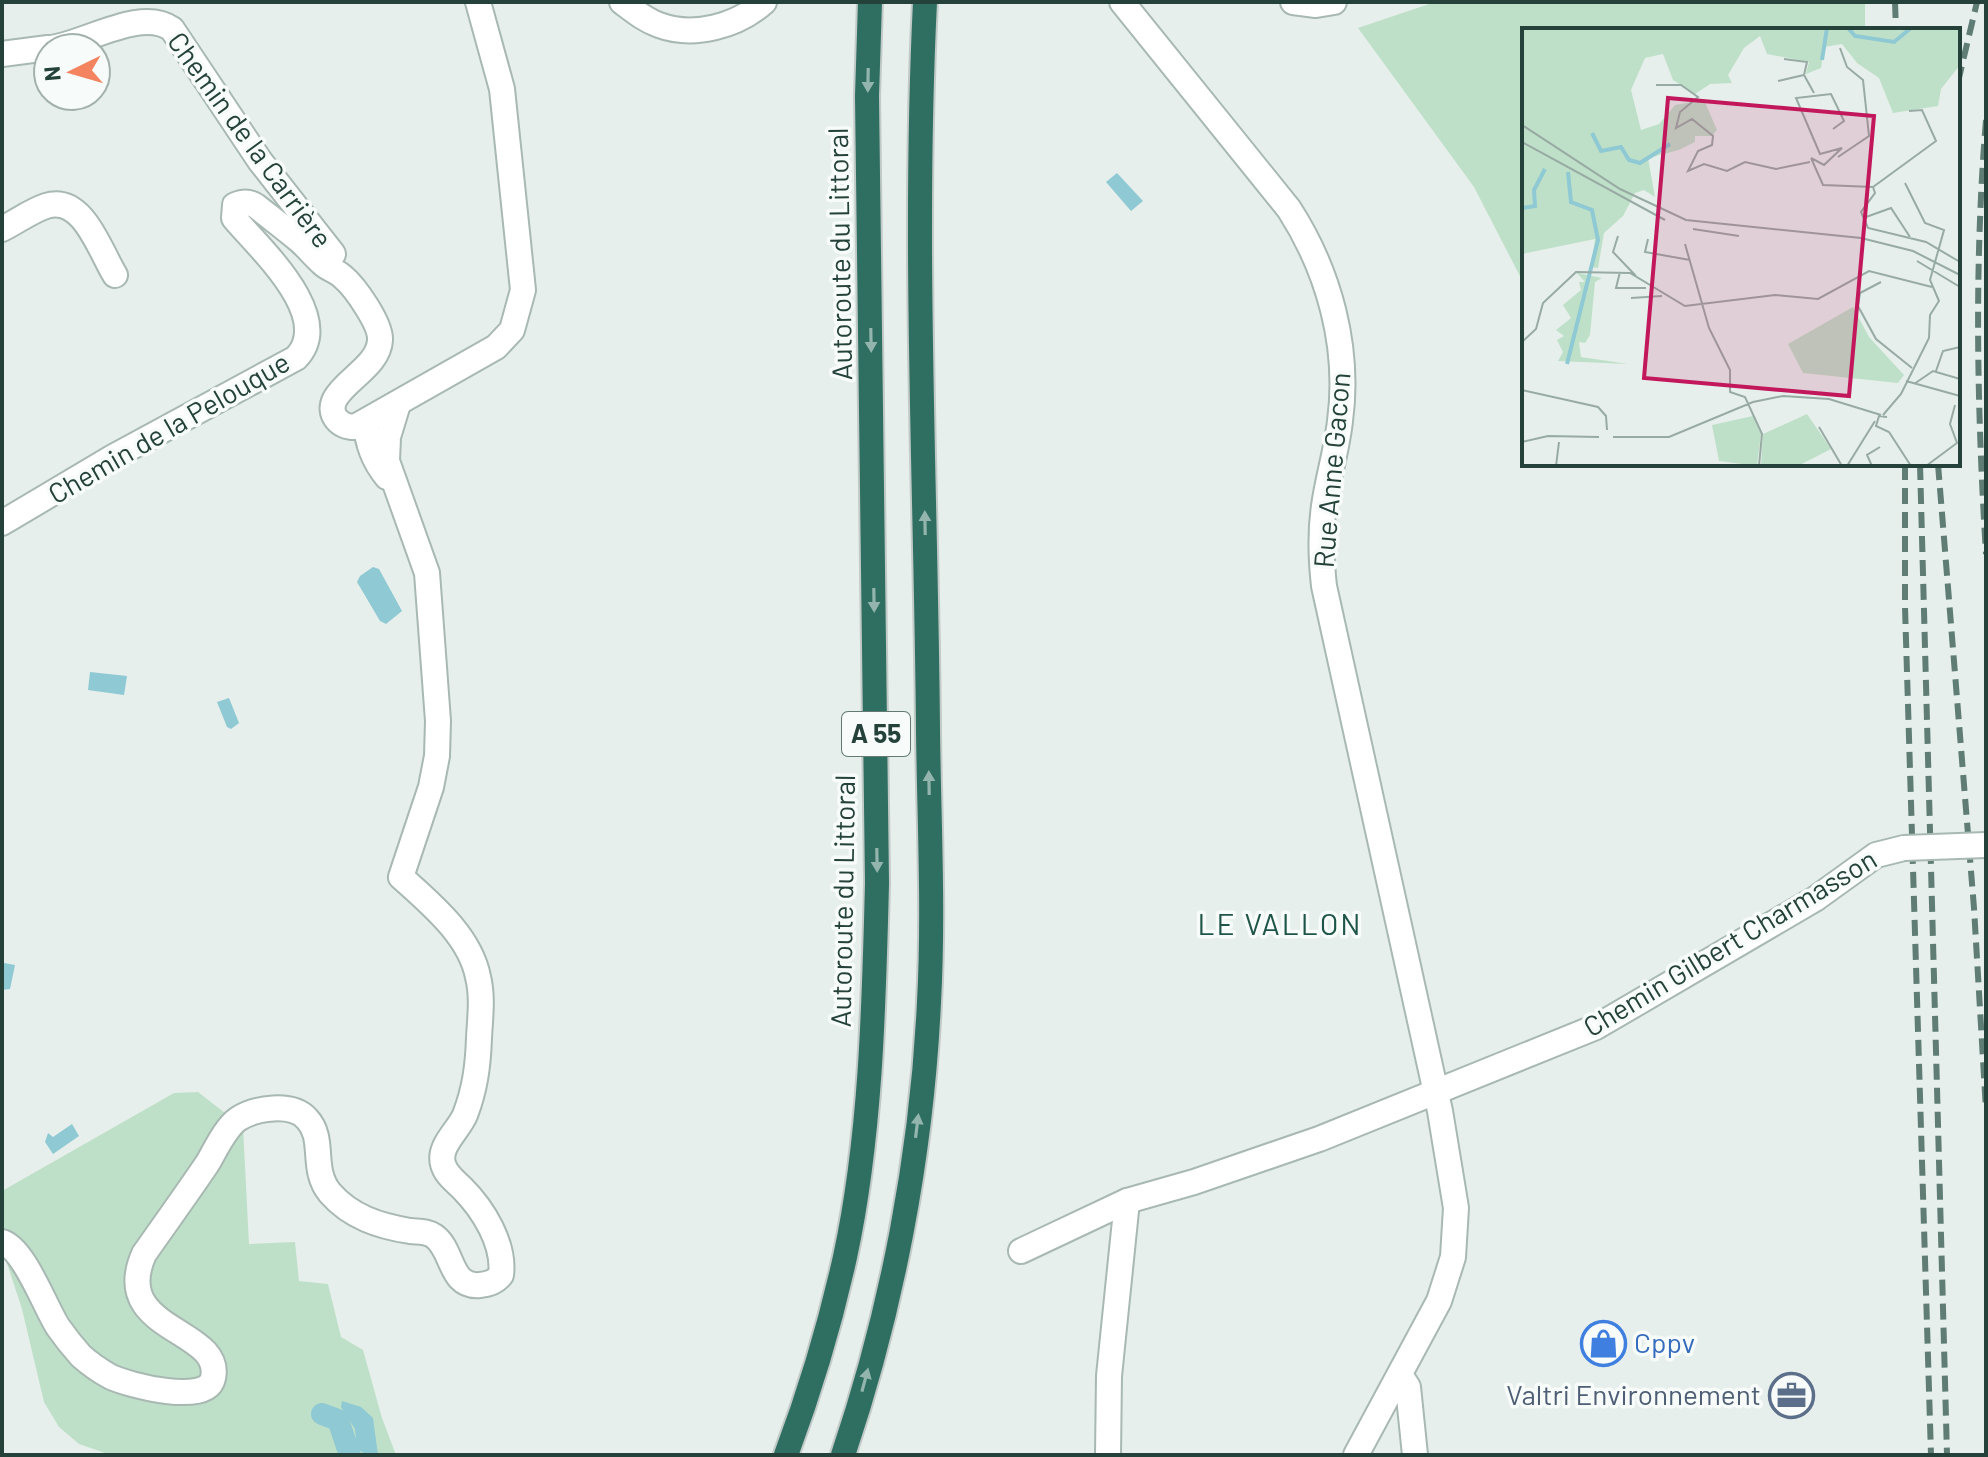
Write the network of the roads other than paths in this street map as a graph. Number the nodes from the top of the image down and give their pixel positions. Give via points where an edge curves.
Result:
1 (478, 2) edge
2 (622, 2) edge
3 (764, 2) edge
4 (925, 2) edge
5 (1122, 2) edge
6 (1293, 2) edge
7 (1334, 2) edge
8 (870, 7) edge
9 (109, 32) edge
10 (32, 50) edge
11 (2, 54) edge
12 (2, 229) edge
13 (115, 275) dead end
14 (344, 277) junction
15 (398, 404) junction
16 (365, 422) junction
17 (397, 488) junction
18 (2, 523) edge
19 (1986, 845) edge
20 (1436, 1091) junction
21 (1127, 1201) junction
22 (2, 1242) edge
23 (1021, 1251) dead end
24 (1400, 1375) junction
25 (786, 1455) edge
26 (843, 1455) edge
27 (1108, 1455) edge
28 (1356, 1455) edge
29 (1415, 1455) edge

1 - 15 street via 502,89 523,290 519,311 512,330 496,347
2 - 3 street via 656,24 685,30 732,23
26 -> 4 highway, A 55 via 895,1267 911,1179 929,1000 921,277
5 - 20 street, Rue Anne Gacon via 1289,209 1325,280 1340,343 1342,399 1322,519 1324,586
6 - 7 street
8 -> 25 highway, Autoroute du Littoral / A 55 via 874,1012 845,1256 811,1389
9 - 14 street, Chemin de la Carrière via 141,21 161,22 172,29 260,161 335,257
10 - 11 street, Chemin de la Carrière
12 - 13 street via 44,206 64,204 88,226
14 - 16 street, Chemin de la Pelouque via 374,318 380,340 359,375 335,399 333,411 347,427
14 - 18 street, Chemin de la Pelouque via 250,202 235,205 234,218 278,267 299,303 308,327 303,351
15 - 16 street
15 - 17 street via 387,461
16 - 17 street via 377,464
17 - 22 street via 427,573 438,721 431,787 401,877 455,931 478,975 475,1088 443,1151 443,1164 490,1226 501,1275 487,1284 467,1284 458,1279 436,1237 353,1214 322,1181 313,1127 294,1110 265,1110 238,1119 144,1254 136,1275 137,1292 153,1316 208,1356 213,1378 202,1390 132,1384 95,1368 59,1328 19,1256
19 - 20 street, Chemin Gilbert Charmasson, bridge via 1904,848 1876,855 1815,899 1596,1027
20 - 21 street, Chemin Gilbert Charmasson via 1319,1139
20 - 24 street, Rue Anne Gacon via 1456,1208 1453,1257 1439,1301
21 - 23 street, Chemin Gilbert Charmasson
21 - 27 street via 1109,1376
24 - 28 street, Rue Anne Gacon
24 - 29 street via 1408,1387

